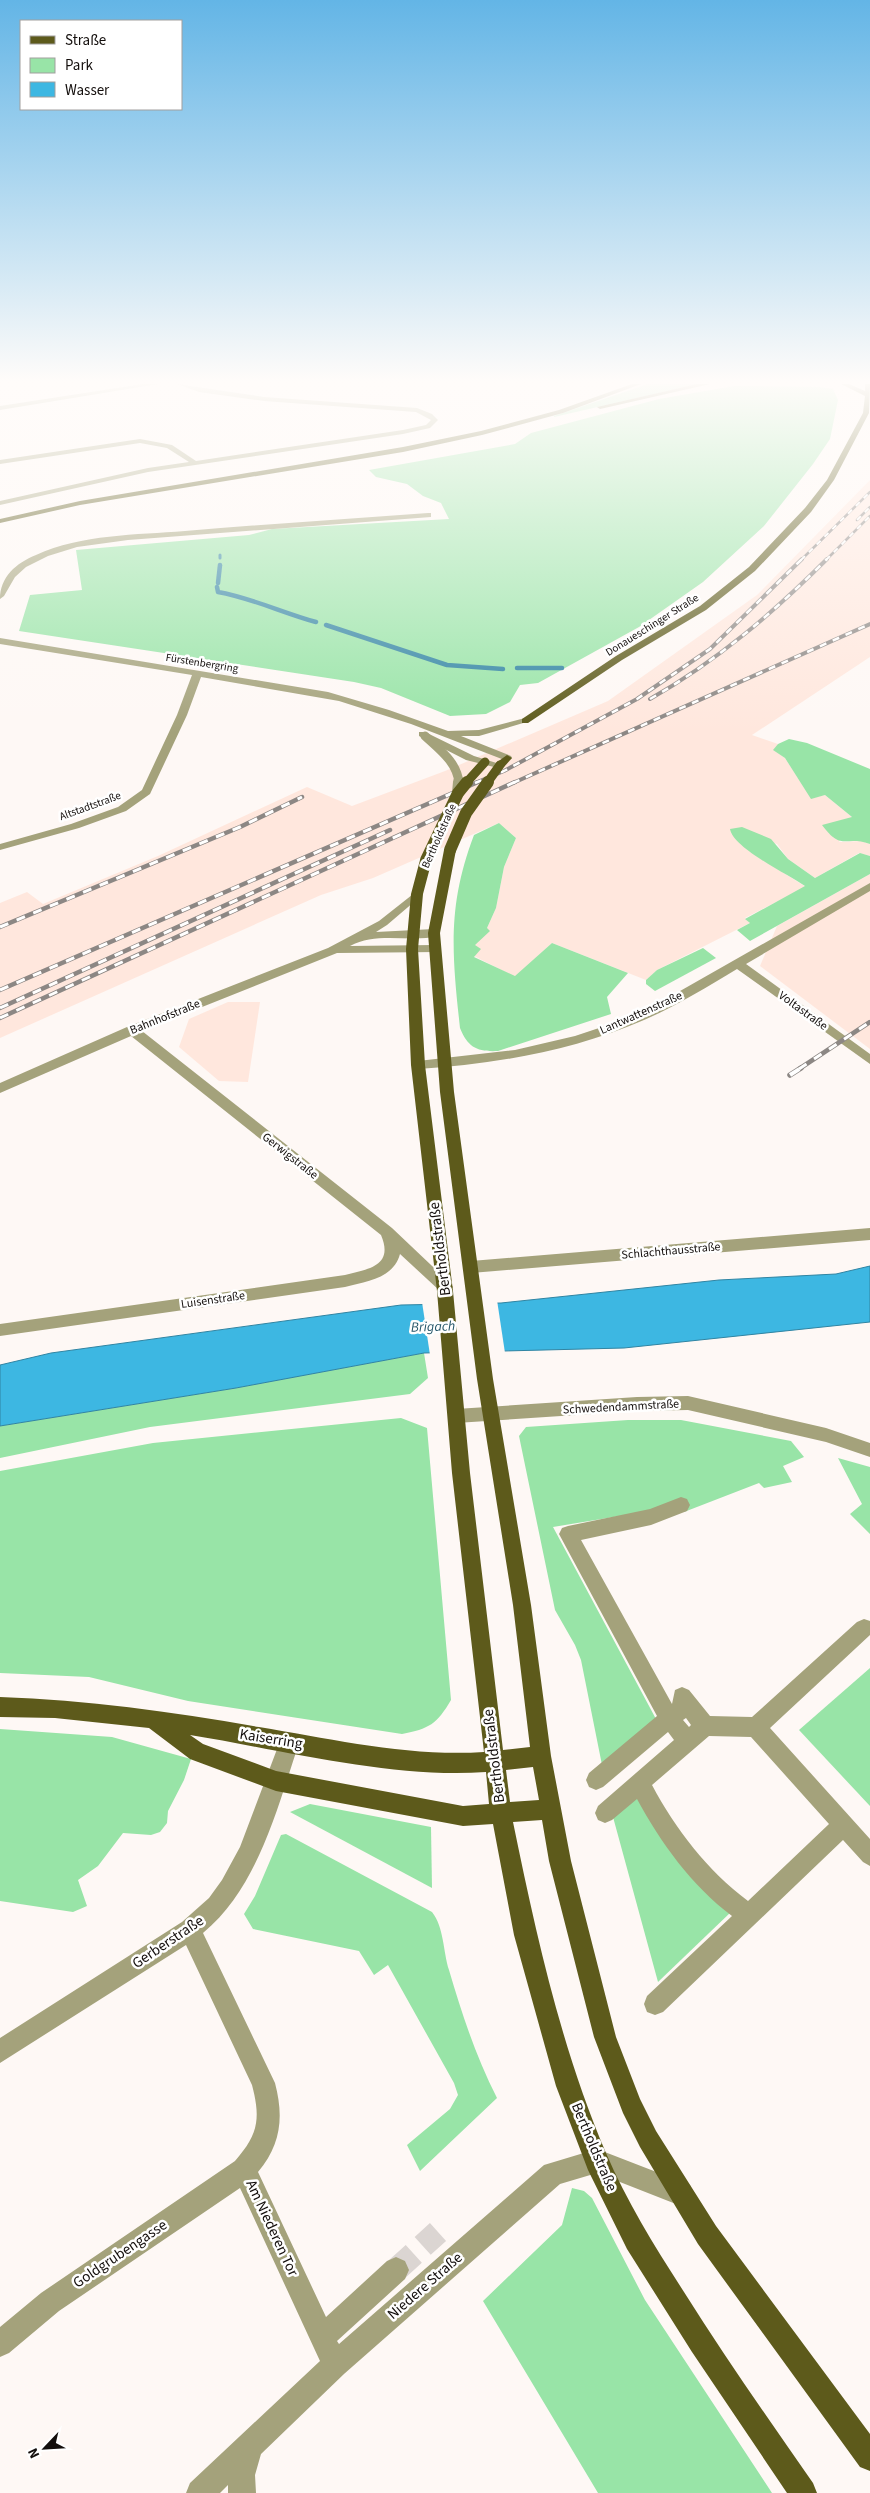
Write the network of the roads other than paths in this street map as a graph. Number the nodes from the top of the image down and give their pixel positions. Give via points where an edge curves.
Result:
1 (89, 500) edge
2 (815, 500) edge
3 (428, 515) dead end
4 (0, 521) edge
5 (0, 596) edge
6 (0, 641) edge
7 (197, 674) junction
8 (399, 717) junction
9 (525, 721) joint
10 (444, 732) junction
11 (425, 736) junction
12 (485, 762) junction
13 (504, 762) junction
14 (458, 794) junction
15 (0, 847) edge
16 (870, 886) edge
17 (417, 894) junction
18 (434, 933) junction
19 (413, 934) junction
20 (356, 938) junction
21 (412, 949) junction
22 (434, 949) junction
23 (332, 951) junction
24 (737, 963) junction
25 (132, 1030) junction
26 (870, 1060) edge
27 (444, 1064) junction
28 (418, 1065) junction
29 (0, 1088) edge
30 (387, 1232) junction
31 (870, 1234) edge
32 (471, 1267) junction
33 (445, 1289) junction
34 (0, 1330) edge
35 (491, 1414) junction
36 (456, 1416) junction
37 (870, 1450) edge
38 (681, 1505) dead end
39 (864, 1628) dead end
40 (0, 1707) edge
41 (670, 1719) junction
42 (152, 1720) junction
43 (705, 1726) junction
44 (756, 1727) junction
45 (688, 1741) junction
46 (289, 1743) junction
47 (542, 1756) junction
48 (495, 1760) junction
49 (596, 1780) dead end
50 (276, 1781) junction
51 (640, 1783) junction
52 (552, 1809) junction
53 (605, 1813) dead end
54 (501, 1814) junction
55 (843, 1825) junction
56 (870, 1855) edge
57 (749, 1915) junction
58 (190, 1930) junction
59 (699, 1963) junction
60 (691, 1985) dead end
61 (655, 2004) dead end
62 (0, 2052) edge
63 (597, 2161) junction
64 (244, 2170) junction
65 (681, 2194) junction
66 (396, 2270) tunnel mouth
67 (322, 2338) junction
68 (0, 2344) edge
69 (335, 2365) junction
70 (250, 2443) junction
71 (870, 2457) edge
72 (200, 2493) edge
73 (242, 2493) edge
74 (803, 2493) edge

1 - 4 main road
2 - 9 main road, Donaueschinger Straße via 752,569 704,608 619,658
3 - 5 street via 122,539 78,546 25,563 12,573
6 - 7 street, Fürstenbergring
7 - 8 street, Fürstenbergring via 328,695
7 - 15 street, Altstadtstraße via 146,792 136,801 75,826
8 - 10 street, Fürstenbergring
8 - 11 street
9 - 10 street via 479,733
10 - 13 street
11 - 12 street, bridge
11 - 14 street, bridge via 459,771
12 - 13 street, bridge
12 - 14 main road, Bertholdstraße, bridge
13 - 18 main road, Bertholdstraße, bridge via 466,814 450,850
14 - 17 main road, Bertholdstraße, bridge via 426,860
16 - 24 street, Lantwattenstraße
17 - 19 main road, Bertholdstraße
17 - 20 street via 383,923
18 - 19 street, Bahnhofstraße
18 - 22 main road, Bertholdstraße
19 - 20 street, Bahnhofstraße
19 - 21 main road, Bertholdstraße
20 - 23 street, Bahnhofstraße
21 - 22 street
21 - 23 street, Bahnhofstraße
21 - 28 main road, Bertholdstraße
22 - 27 main road, Bertholdstraße
23 - 25 street, Bahnhofstraße
24 - 26 street, Voltastraße
24 - 27 street, Lantwattenstraße via 668,1003 614,1027 518,1055
25 - 29 street, Bahnhofstraße
25 - 30 street, Gerwigstraße
27 - 28 street, Lantwattenstraße
27 - 32 main road, Bertholdstraße
28 - 33 main road, Bertholdstraße
30 - 33 street, Gerwigstraße
30 - 34 street, Luisenstraße via 393,1251 387,1266 377,1273 345,1281
31 - 32 street, Schlachthausstraße
32 - 35 main road, Bertholdstraße
33 - 36 main road, Bertholdstraße
35 - 36 street, Schwedendammstraße
35 - 37 street, Schwedendammstraße via 688,1403 826,1435
35 - 47 main road, Bertholdstraße
36 - 48 main road, Bertholdstraße
38 - 41 street via 651,1516 568,1534
39 - 44 street
40 - 42 main road, Kaiserring via 66,1710
41 - 43 street via 685,1700
41 - 45 street
41 - 49 street
42 - 46 main road, Kaiserring
42 - 50 main road via 197,1752
43 - 44 street
43 - 45 street
44 - 55 street
45 - 51 street
46 - 48 main road, Kaiserring via 438,1763
46 - 50 street, Gerberstraße
47 - 48 main road, Kaiserring
47 - 52 main road, Bertholdstraße
48 - 54 main road, Bertholdstraße
50 - 54 main road via 463,1816
50 - 58 street, Gerberstraße via 230,1889 210,1914
51 - 53 street
51 - 57 street via 664,1828 716,1890
52 - 54 main road
52 - 65 main road, Bertholdstraße via 560,1861 606,2038 631,2105
54 - 63 main road, Bertholdstraße via 526,1934 568,2086
55 - 56 street
55 - 57 street
57 - 59 street
58 - 62 street, Gerberstraße
58 - 64 street, Am Niederen Tor via 263,2082 269,2102 268,2135
59 - 60 street
59 - 61 street
63 - 65 street
63 - 69 street, Niedere Straße via 553,2174
63 - 74 main road, Bertholdstraße via 636,2240
64 - 67 street, Am Niederen Tor
64 - 68 street, Goldgrubengasse via 50,2302
65 - 71 main road, Bertholdstraße via 712,2243
66 - 67 street
67 - 69 street, Am Niederen Tor
69 - 70 street, Niedere Straße
70 - 72 street, Niedere Straße
70 - 73 street via 241,2475

